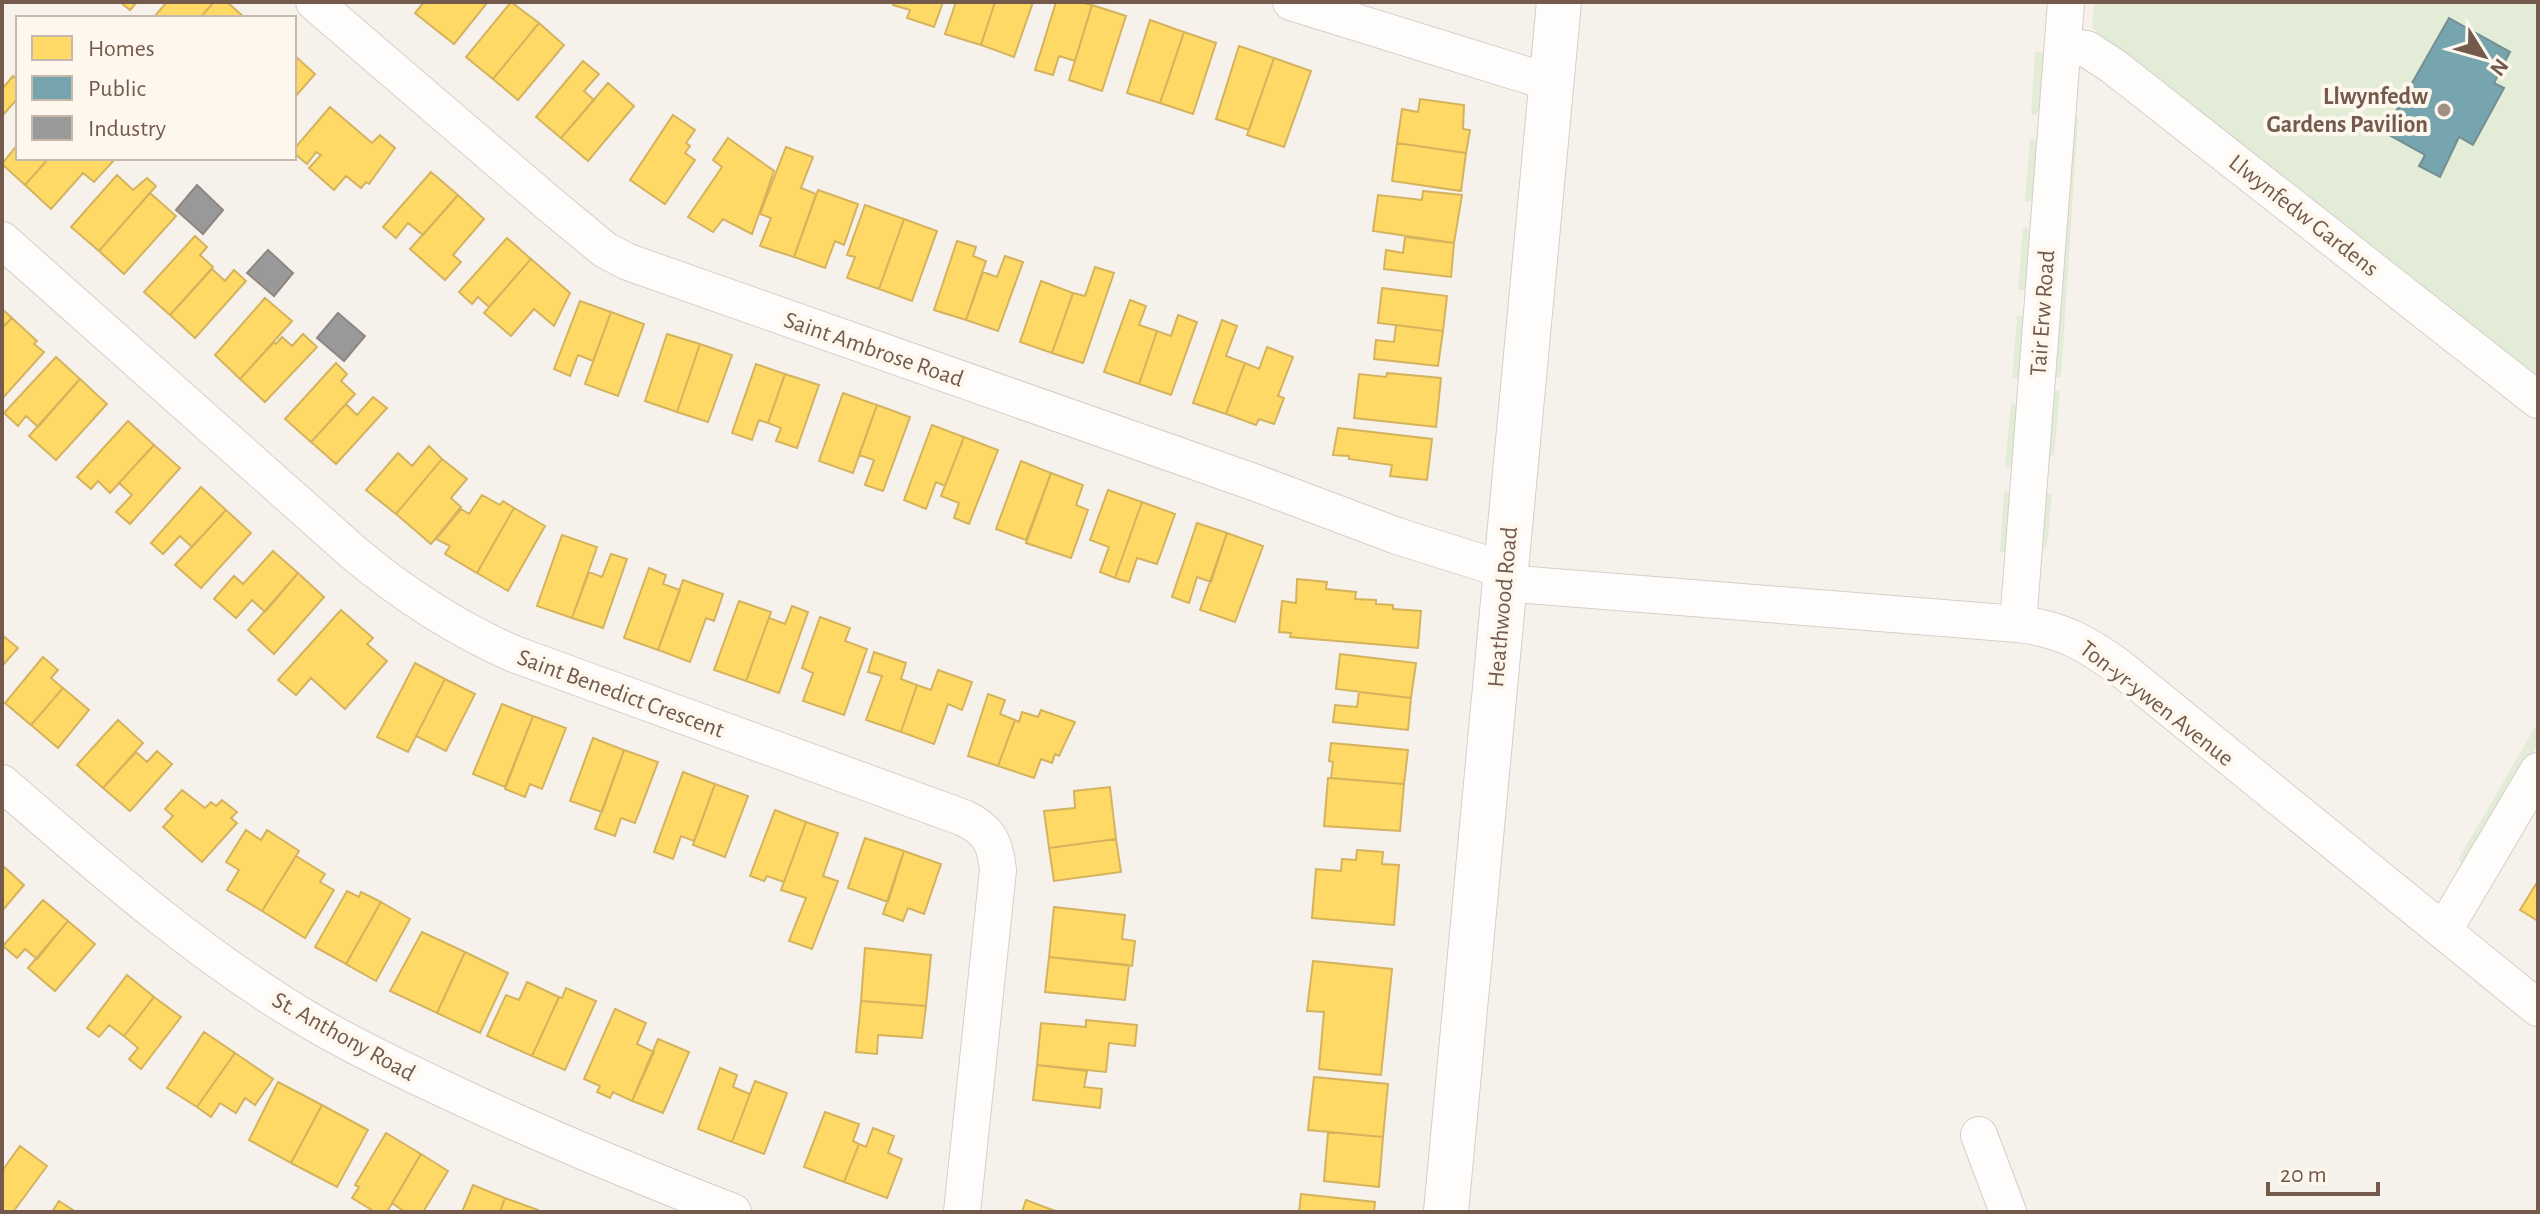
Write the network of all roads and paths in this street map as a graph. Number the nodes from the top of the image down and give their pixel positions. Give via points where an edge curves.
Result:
1 (314, 2) edge
2 (1291, 2) edge
3 (1559, 2) edge
4 (2066, 2) edge
5 (2063, 46) junction
6 (1552, 83) junction
7 (2, 240) edge
8 (2538, 400) edge
9 (1504, 576) junction
10 (2018, 624) junction
11 (2538, 771) edge
12 (2, 783) edge
13 (2444, 930) junction
14 (2538, 1008) edge
15 (1979, 1135) dead end
16 (733, 1212) edge
17 (962, 1212) edge
18 (1446, 1212) edge
19 (2008, 1212) edge

1 - 9 street, Saint Ambrose Road via 547,202 605,250 628,262
2 - 6 street
3 - 6 street, Heathwood Road
4 - 5 street, Tair Erw Road
5 - 8 street, Llwynfedw Gardens via 2087,49 2113,66
5 - 10 street, Tair Erw Road
6 - 9 street, Heathwood Road
7 - 17 street, Saint Benedict Crescent via 354,553 436,614 478,639 557,671 964,818 987,833 998,870
9 - 10 street, Ton-yr-ywen Avenue
9 - 18 street, Heathwood Road
10 - 13 street, Ton-yr-ywen Avenue via 2064,633 2089,646
11 - 13 street
12 - 16 street, St. Anthony Road via 195,944 317,1025 526,1127
13 - 14 street, Ton-yr-ywen Avenue
15 - 19 street

